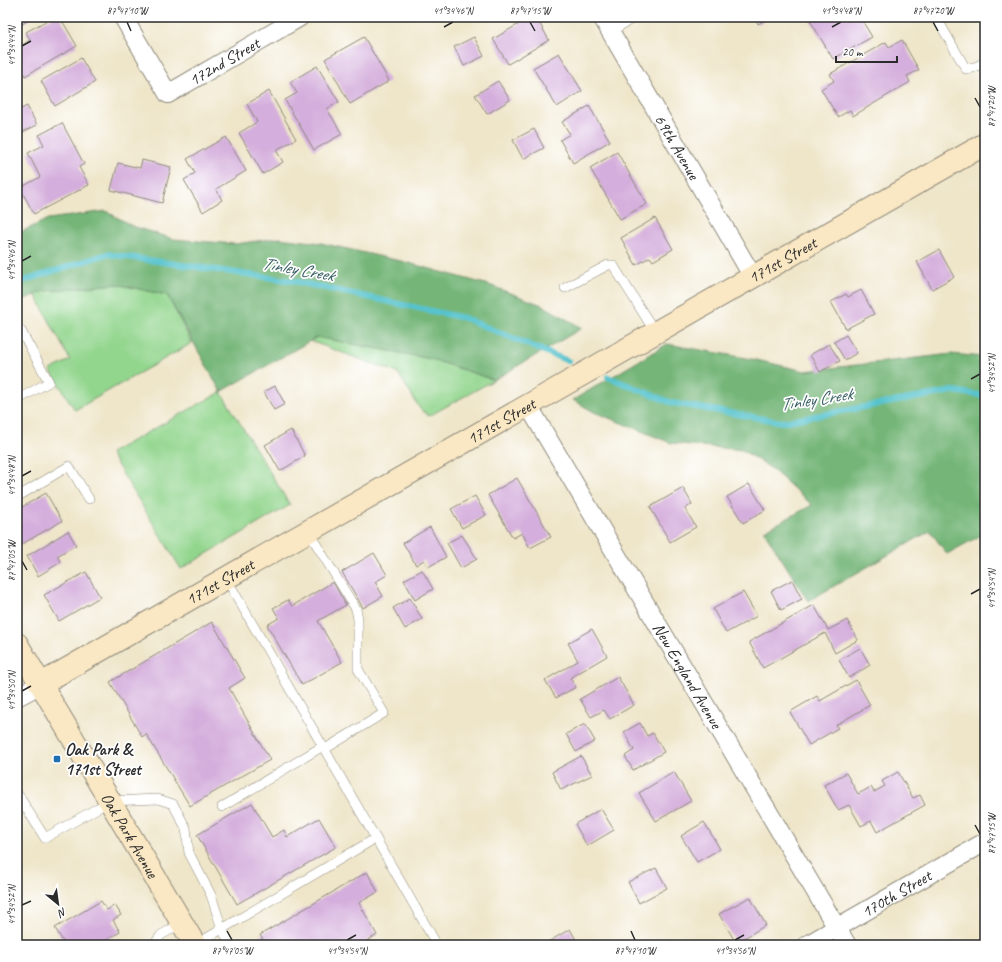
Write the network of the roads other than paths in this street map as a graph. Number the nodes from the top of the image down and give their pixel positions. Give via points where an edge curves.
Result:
1 (123, 17) edge
2 (300, 17) edge
3 (635, 17) edge
4 (936, 17) edge
5 (606, 24) edge
6 (985, 62) edge
7 (985, 144) edge
8 (753, 277) junction
9 (564, 288) dead end
10 (655, 332) junction
11 (17, 333) edge
12 (17, 400) edge
13 (528, 405) junction
14 (17, 497) edge
15 (89, 499) dead end
16 (308, 531) junction
17 (226, 578) junction
18 (17, 644) edge
19 (40, 684) junction
20 (17, 697) edge
21 (324, 748) junction
22 (17, 793) edge
23 (110, 801) junction
24 (222, 807) dead end
25 (376, 838) junction
26 (985, 842) edge
27 (182, 923) junction
28 (837, 928) junction
29 (222, 930) junction
30 (154, 945) edge
31 (195, 945) edge
32 (231, 945) edge
33 (437, 945) edge
34 (807, 945) edge
35 (847, 945) edge

1 - 2 street, 172nd Street via 168,94
3 - 5 lane
4 - 6 lane via 966,69
5 - 8 street, 69th Avenue
7 - 8 street, 171st Street
8 - 10 street, 171st Street
9 - 10 lane via 608,265 613,265
10 - 13 street, 171st Street
11 - 12 lane via 21,331 49,382
13 - 16 street, 171st Street
13 - 28 street, New England Avenue
14 - 15 lane via 69,466
16 - 17 street, 171st Street
16 - 21 lane via 356,609 358,669 384,713
17 - 19 street, 171st Street
17 - 21 lane
18 - 19 street, Oak Park Avenue
19 - 20 street, 171st Street
19 - 23 street, Oak Park Avenue
21 - 24 lane
21 - 25 lane
22 - 23 lane via 45,838
23 - 27 street, Oak Park Avenue
23 - 29 lane via 158,798 174,804 186,828 189,853 211,895
25 - 29 lane
25 - 33 lane
26 - 28 street, 170th Street
27 - 30 lane via 161,935
27 - 31 street, Oak Park Avenue
28 - 34 street, 170th Street
28 - 35 street, New England Avenue
29 - 31 lane
29 - 32 lane

